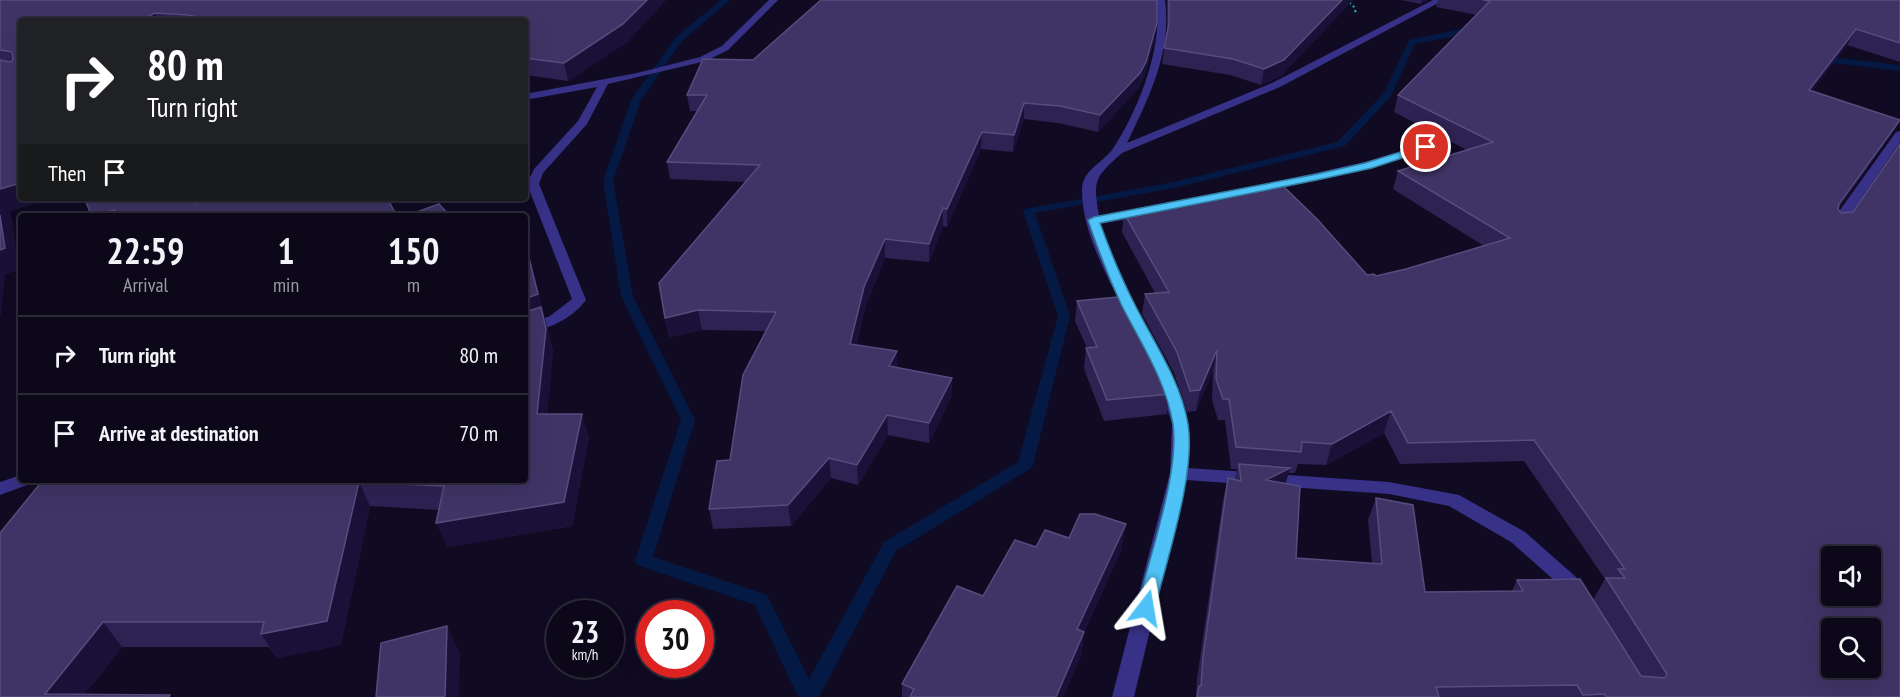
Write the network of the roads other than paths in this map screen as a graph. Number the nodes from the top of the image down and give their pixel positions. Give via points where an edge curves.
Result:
1 (774, 0) edge
2 (1161, 0) edge
3 (1440, 0) edge
4 (604, 83) junction
5 (528, 96) edge
6 (1900, 134) edge
7 (1426, 147) dead end
8 (1118, 151) junction
9 (1253, 190) edge
10 (1152, 210) edge
11 (1093, 218) junction
12 (1835, 227) edge
13 (528, 329) edge
14 (1179, 473) junction
15 (18, 482) edge
16 (0, 489) edge
17 (1586, 607) edge
18 (1123, 697) edge

1 - 4 street via 716,54
2 - 8 street via 1161,45
3 - 8 street via 1276,85
4 - 5 street
4 - 13 street via 583,122 538,172 533,184 579,300 558,318
6 - 12 street
7 - 9 street via 1368,165
8 - 11 street via 1096,170 1088,188
10 - 11 street
11 - 14 street via 1106,257 1164,374 1180,424
14 - 17 street via 1389,488 1453,500 1518,537 1569,582
14 - 18 street
15 - 16 street

